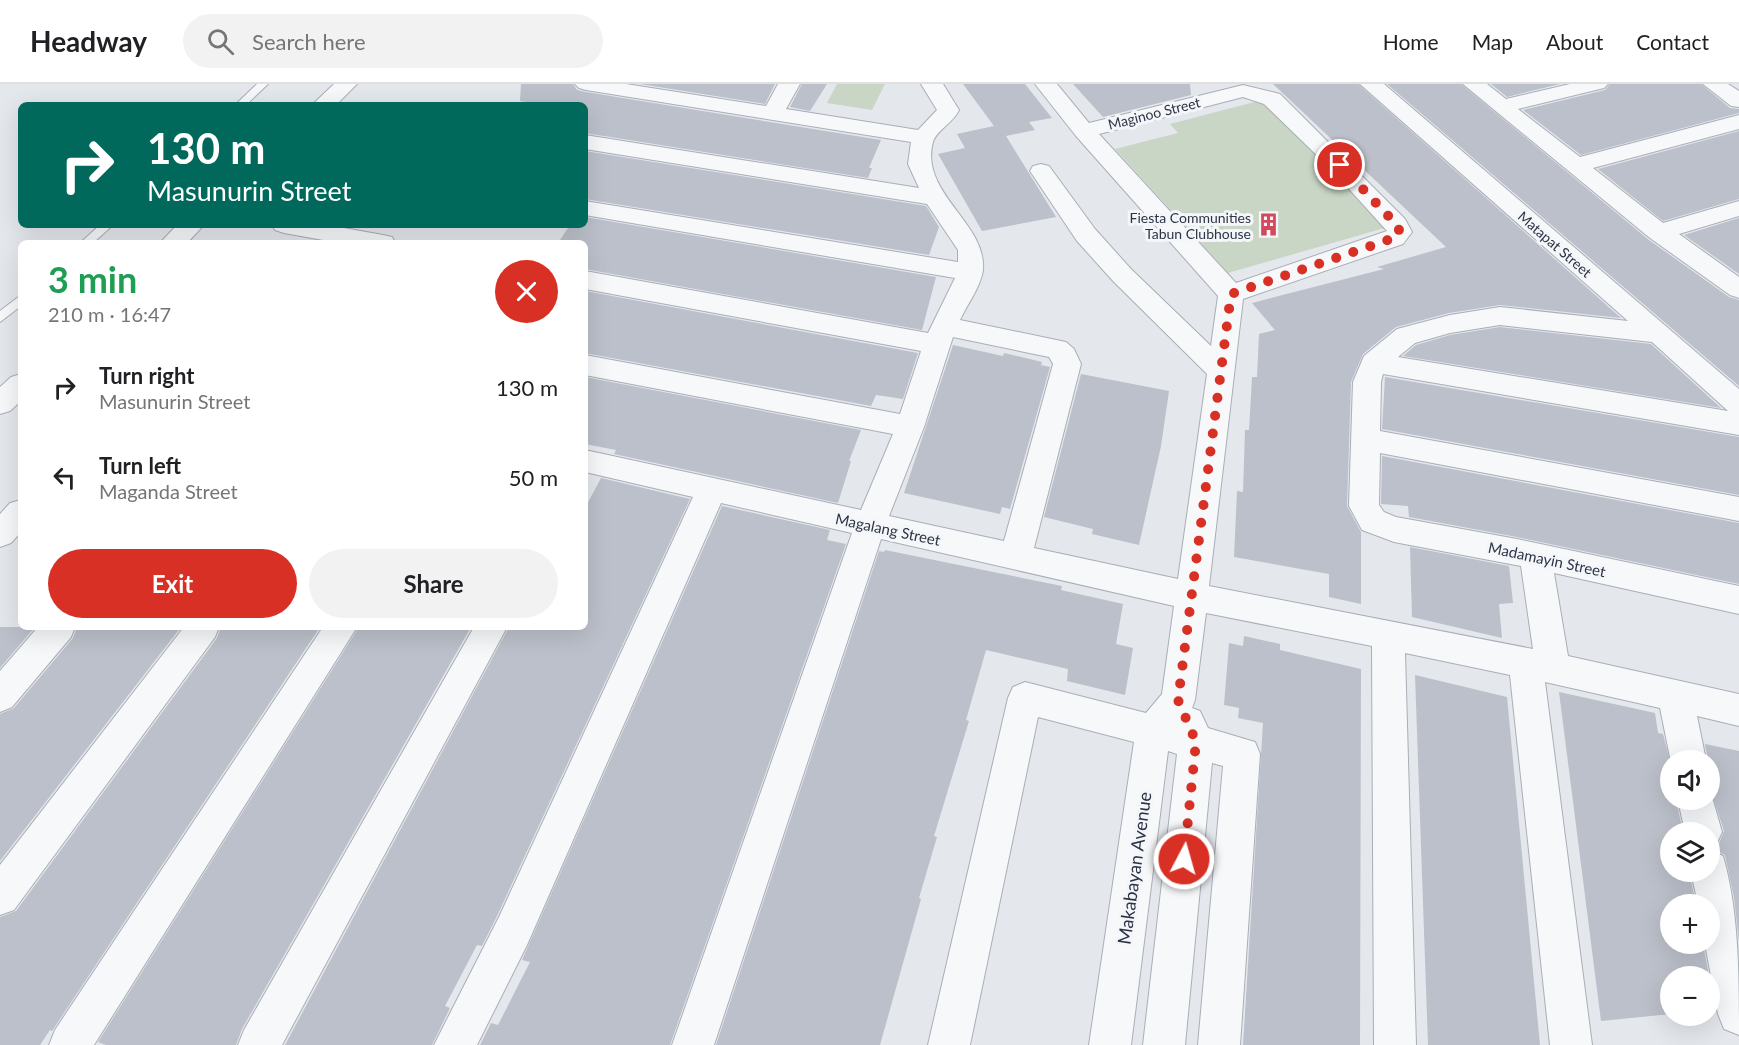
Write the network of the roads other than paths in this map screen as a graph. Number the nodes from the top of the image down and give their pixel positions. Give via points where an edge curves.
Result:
1 (263, 84) edge
2 (346, 84) edge
3 (586, 84) edge
4 (789, 84) edge
5 (933, 84) edge
6 (1046, 84) edge
7 (1371, 84) edge
8 (1474, 84) edge
9 (1597, 84) edge
10 (1714, 84) edge
11 (1739, 101) edge
12 (243, 102) edge
13 (326, 102) edge
14 (1502, 106) junction
15 (772, 114) junction
16 (1739, 122) edge
17 (1084, 131) junction
18 (924, 137) junction
19 (588, 142) edge
20 (1578, 165) junction
21 (1041, 171) dead end
22 (935, 198) junction
23 (588, 208) edge
24 (1739, 208) edge
25 (104, 228) edge
26 (189, 228) edge
27 (300, 228) edge
28 (1659, 232) junction
29 (90, 240) edge
30 (175, 240) edge
31 (366, 240) edge
32 (970, 272) junction
33 (588, 280) edge
34 (1739, 289) edge
35 (1231, 294) junction
36 (18, 303) edge
37 (0, 318) edge
38 (1657, 333) junction
39 (940, 335) junction
40 (1374, 363) junction
41 (588, 365) edge
42 (1221, 372) junction
43 (18, 387) edge
44 (0, 404) edge
45 (1739, 405) edge
46 (1739, 424) edge
47 (910, 427) junction
48 (1367, 440) junction
49 (588, 462) edge
50 (712, 489) junction
51 (1739, 509) edge
52 (18, 515) edge
53 (870, 525) junction
54 (0, 534) edge
55 (1016, 556) junction
56 (1534, 556) junction
57 (1191, 596) junction
58 (1739, 600) edge
59 (56, 630) edge
60 (201, 630) edge
61 (339, 630) edge
62 (489, 630) edge
63 (1388, 635) junction
64 (1540, 666) junction
65 (0, 696) edge
66 (1675, 696) junction
67 (1178, 700) junction
68 (1739, 710) edge
69 (1153, 731) junction
70 (1196, 742) junction
71 (1686, 750) edge
72 (1713, 882) edge
73 (0, 896) edge
74 (1739, 1014) edge
75 (70, 1045) edge
76 (259, 1045) edge
77 (455, 1045) edge
78 (693, 1045) edge
79 (949, 1045) edge
80 (1110, 1045) edge
81 (1164, 1045) edge
82 (1219, 1045) edge
83 (1395, 1045) edge
84 (1571, 1045) edge

1 - 12 lane
2 - 13 street
3 - 15 street
4 - 15 street
5 - 18 street via 948,110
6 - 17 street
7 - 38 street, Matapat Street
8 - 14 street
9 - 14 street
10 - 11 street
14 - 20 street
15 - 18 street
16 - 20 street
17 - 35 street
17 - 35 street, Maginoo Street via 1243,91 1258,94 1272,99 1340,165 1400,232 1394,238
18 - 22 street via 919,164
19 - 22 street
20 - 28 street
21 - 42 street via 1086,235
22 - 32 street via 970,250
23 - 32 street
24 - 28 street
25 - 29 lane
26 - 30 street
27 - 31 street
28 - 34 street
32 - 39 street
33 - 39 street
35 - 42 street
36 - 37 lane
38 - 40 street via 1500,316 1406,336
38 - 45 street, Matapat Street
39 - 47 street
39 - 55 street via 1057,349 1064,356 1066,364
40 - 46 street
40 - 48 street via 1367,382
41 - 47 street
42 - 57 street
43 - 44 street
47 - 53 street
48 - 51 street
48 - 56 street, Madamayin Street via 1364,507 1372,521 1394,529
49 - 50 street, Magalang Street
50 - 53 street, Magalang Street
50 - 77 street via 513,931
52 - 54 street
53 - 55 street, Magalang Street
53 - 78 street
55 - 57 street, Magalang Street
56 - 58 street, Madamayin Street
56 - 64 street
57 - 63 street, Magalang Street
57 - 67 street
59 - 65 street
60 - 73 street
61 - 75 street
62 - 76 street
63 - 64 street, Magalang Street
63 - 83 street
64 - 66 street, Magalang Street
64 - 84 street
66 - 68 street, Magalang Street
66 - 71 street
67 - 69 street
67 - 70 street
69 - 70 street
69 - 79 street via 1025,698
69 - 80 street, Makabayan Avenue
70 - 81 street
70 - 82 street via 1242,754
72 - 74 street

